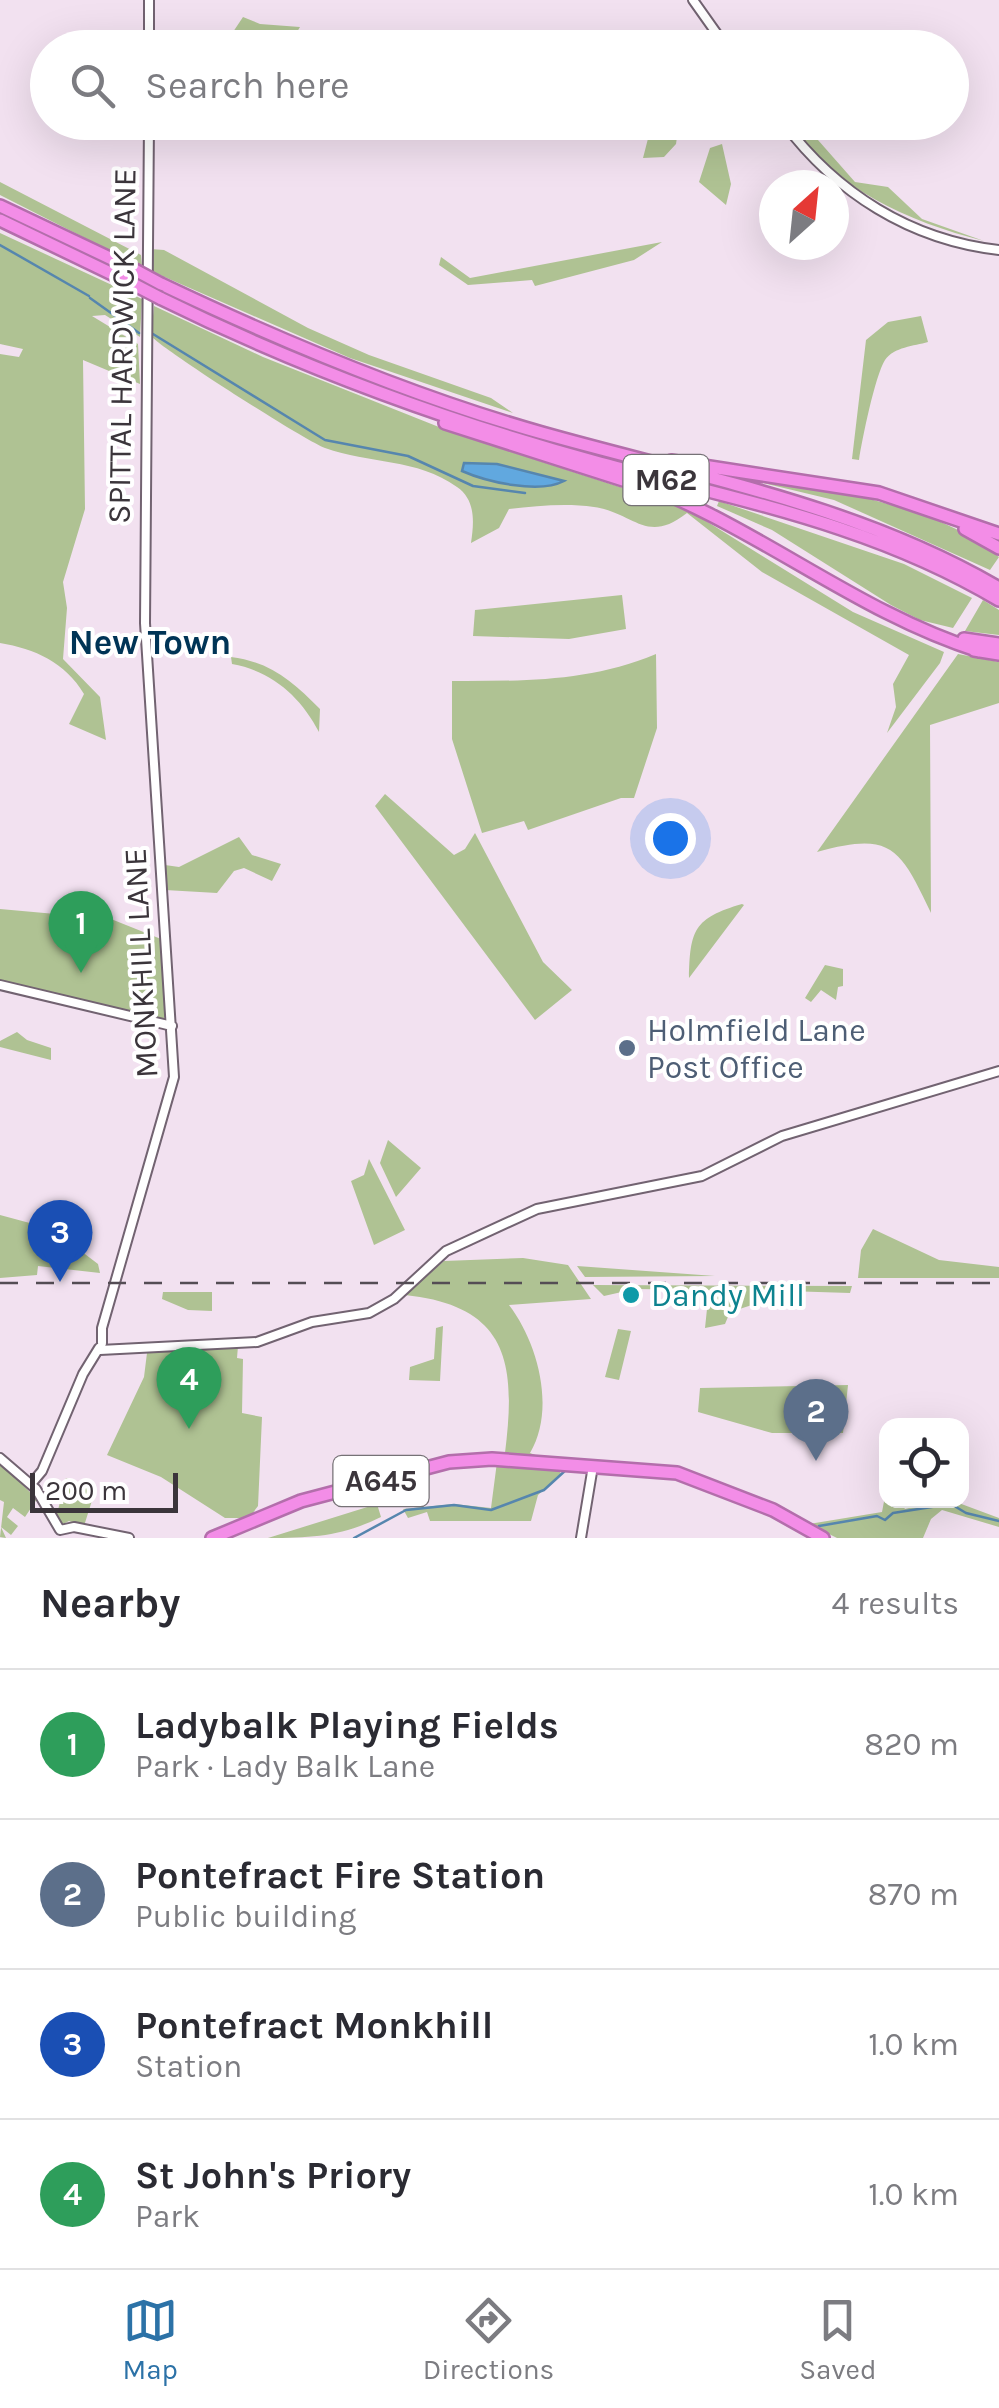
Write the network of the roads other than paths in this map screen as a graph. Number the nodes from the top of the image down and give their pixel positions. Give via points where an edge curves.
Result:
1 (150, 0) edge
2 (693, 0) edge
3 (149, 30) edge
4 (715, 30) edge
5 (149, 140) edge
6 (798, 140) edge
7 (0, 206) edge
8 (0, 220) edge
9 (999, 250) edge
10 (133, 277) junction
11 (327, 373) junction
12 (475, 425) junction
13 (617, 453) junction
14 (639, 483) junction
15 (926, 508) junction
16 (999, 534) edge
17 (756, 537) junction
18 (999, 548) edge
19 (145, 570) joint
20 (999, 588) edge
21 (999, 600) edge
22 (890, 617) junction
23 (999, 644) edge
24 (980, 651) junction
25 (999, 654) edge
26 (0, 984) edge
27 (172, 1026) junction
28 (999, 1071) edge
29 (103, 1347) junction
30 (0, 1458) edge
31 (592, 1470) junction
32 (31, 1484) junction
33 (128, 1538) edge
34 (212, 1538) edge
35 (580, 1538) edge
36 (822, 1538) edge

1 - 3 street
2 - 4 street
5 - 19 street, SPITTAL HARDWICK LANE
6 - 9 street via 832,179 877,209 948,240
7 - 10 highway, M62
8 - 10 highway, M62
10 - 11 highway, M62, bridge via 160,298
10 - 13 highway, M62, bridge via 386,379
11 - 12 highway, M62
11 - 14 highway via 460,428
12 - 14 highway
12 - 21 highway, M62 via 839,525
13 - 15 highway via 832,483
13 - 20 highway, M62 via 864,522
14 - 17 highway
15 - 16 highway
15 - 18 highway
17 - 22 highway
17 - 24 highway via 876,616
19 - 27 street, MONKHILL LANE
22 - 23 highway
22 - 24 highway
24 - 25 highway
26 - 27 street
27 - 29 street, MONKHILL LANE via 173,1090 102,1328
28 - 29 street via 771,1140 702,1176 576,1198 509,1220 446,1251 369,1314 312,1322 257,1342
29 - 32 street, MONKHILL LANE via 92,1356
30 - 32 street
31 - 34 highway, A645 via 504,1460 449,1462 301,1501
31 - 35 street
31 - 36 highway, A645 via 677,1472 773,1510
32 - 33 street via 60,1530

